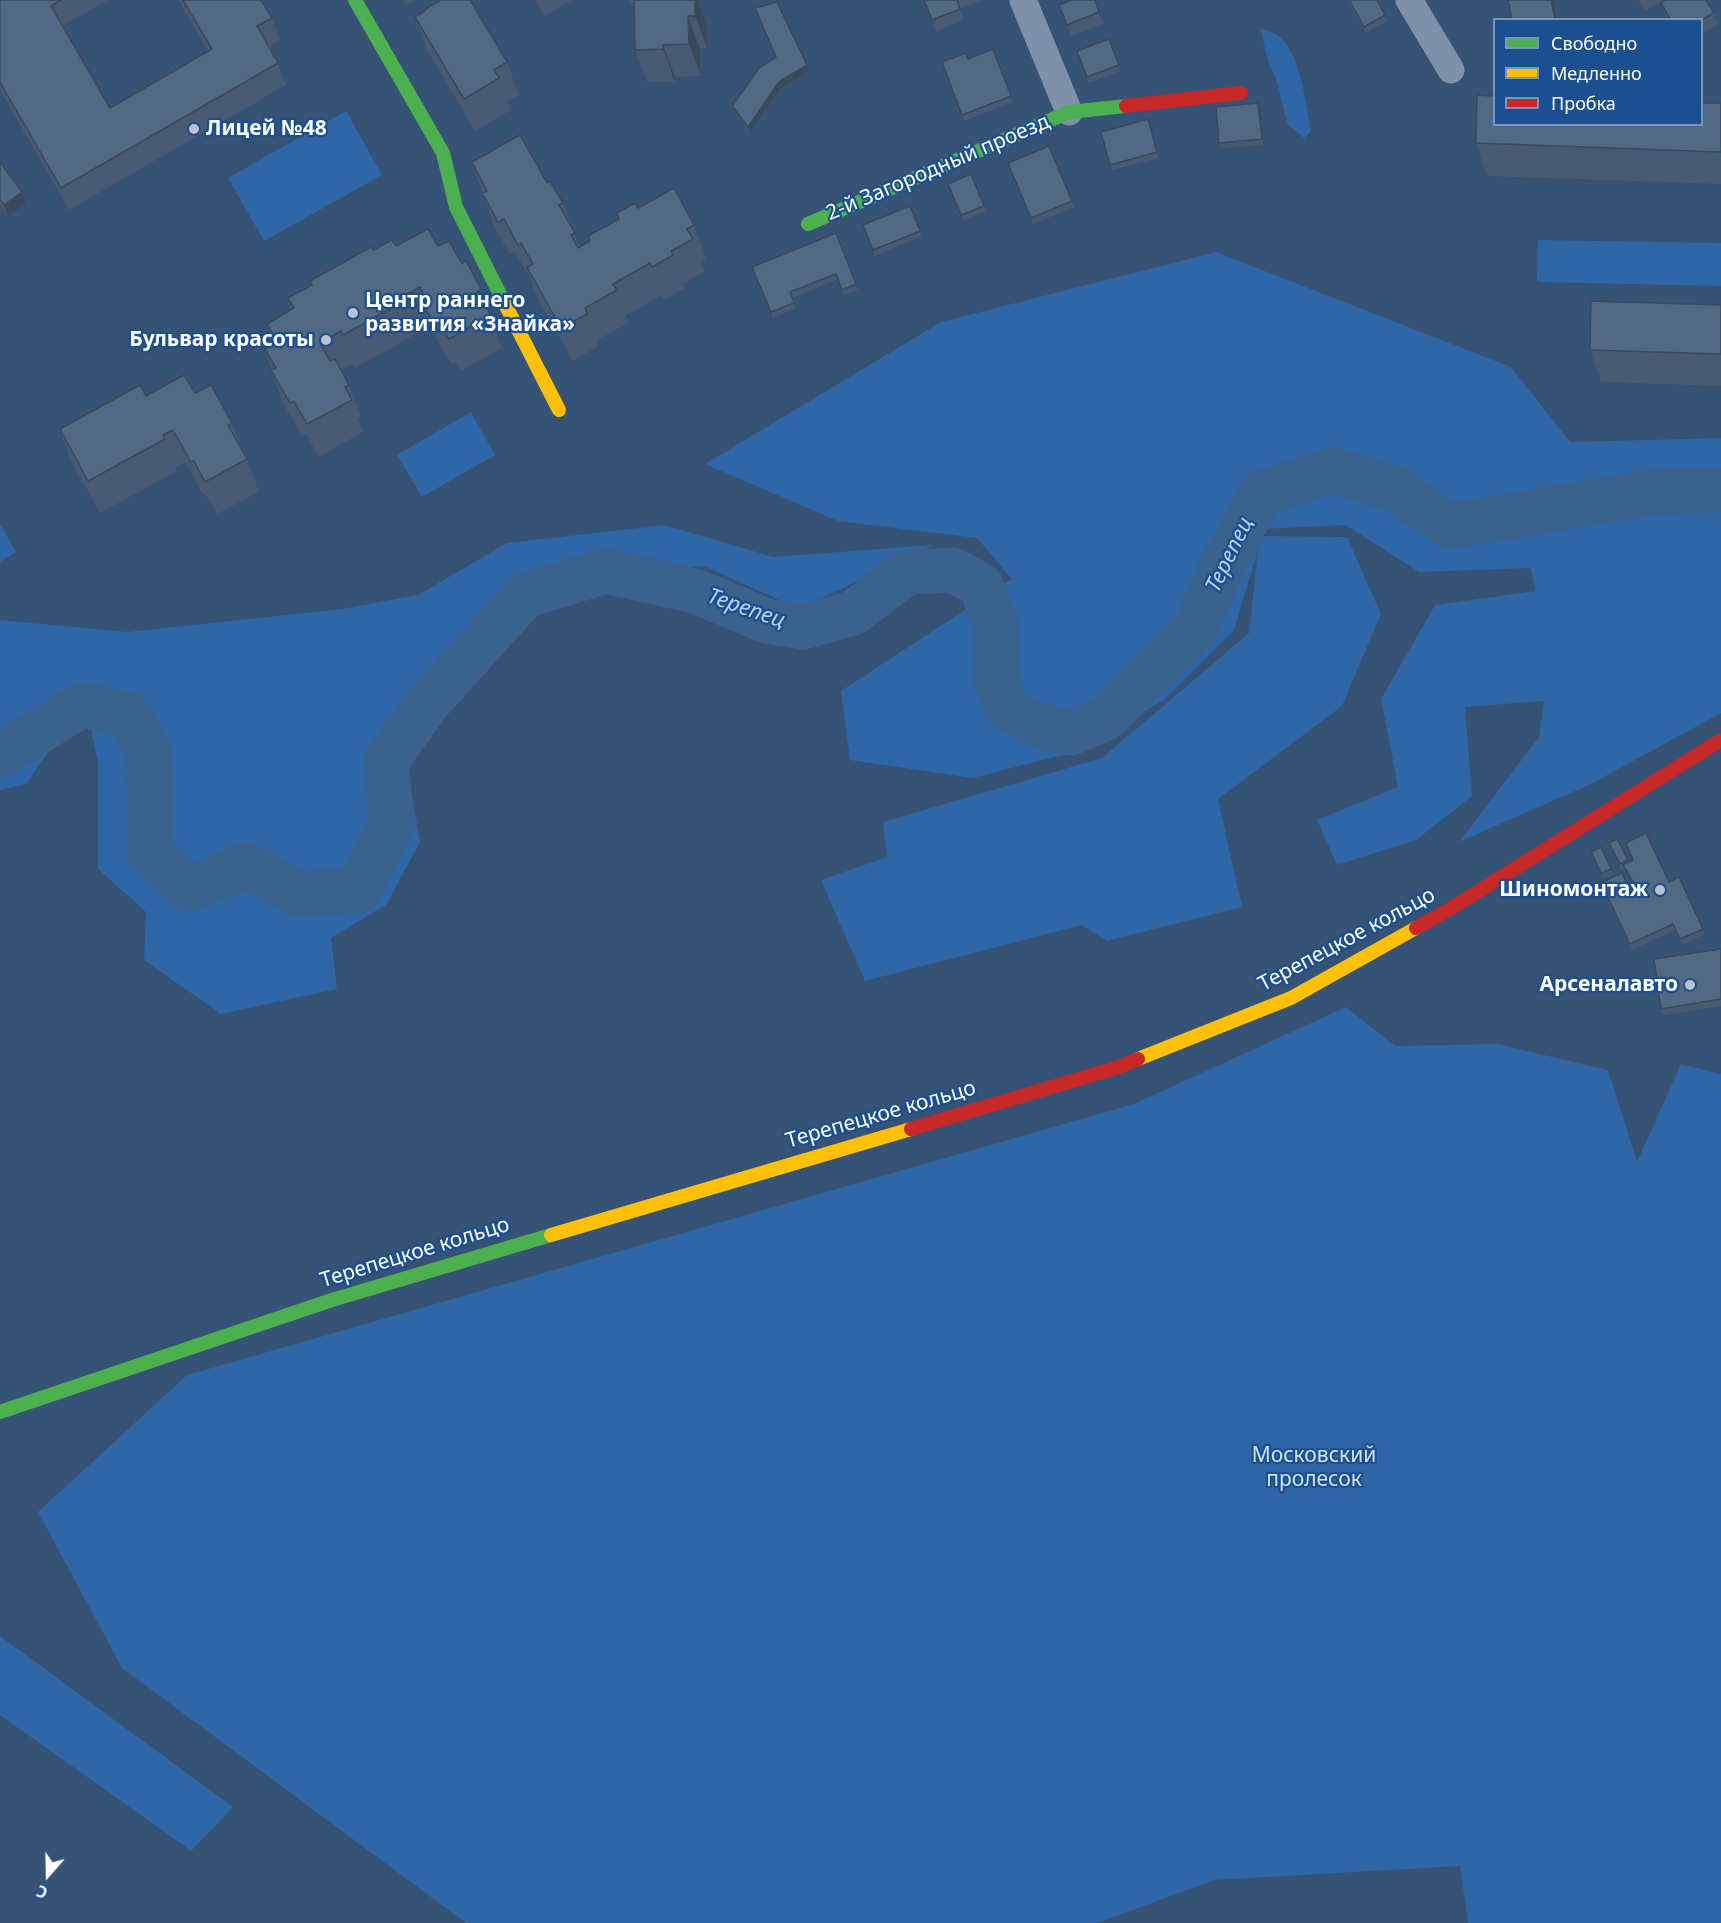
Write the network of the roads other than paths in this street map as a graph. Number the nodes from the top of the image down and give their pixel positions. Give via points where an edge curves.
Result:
1 (355, 0) edge
2 (1023, 0) edge
3 (1409, 0) edge
4 (1451, 70) dead end
5 (1241, 93) dead end
6 (1069, 112) junction
7 (808, 224) dead end
8 (559, 410) dead end
9 (1721, 740) edge
10 (0, 1412) edge

1 - 8 street via 443,153 456,207
2 - 6 street, 2-й Загородный проезд
3 - 4 street
5 - 6 street, 2-й Загородный проезд
6 - 7 street, 2-й Загородный проезд
9 - 10 street, Терепецкое кольцо via 1450,909 1291,998 1119,1067 332,1300

